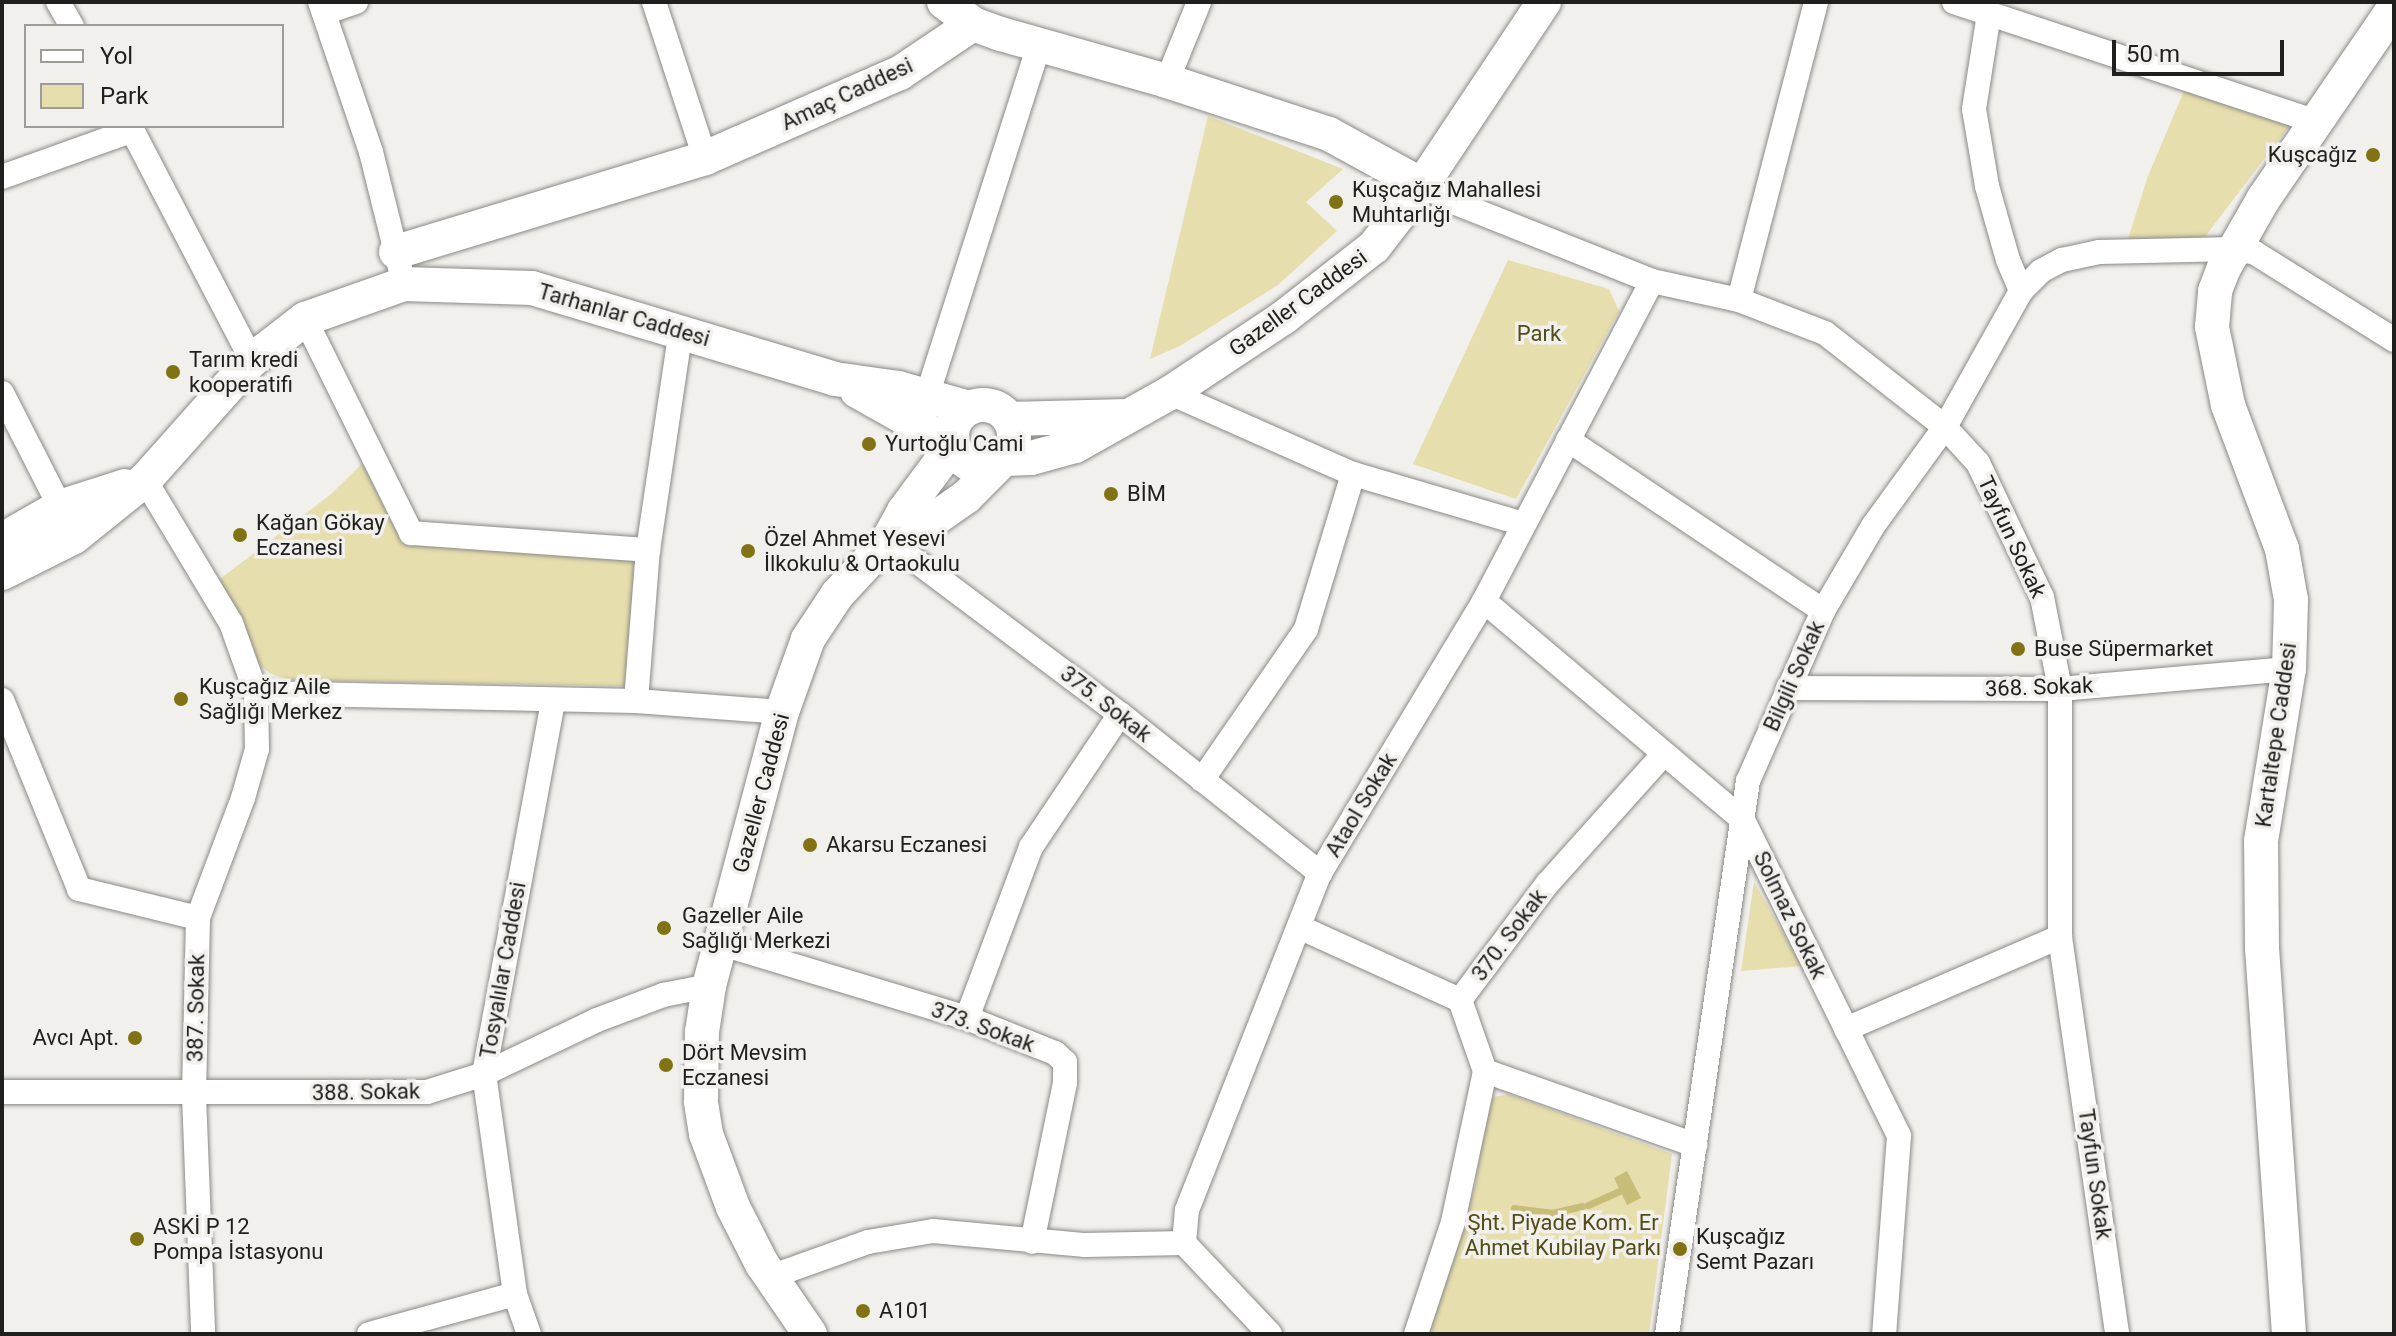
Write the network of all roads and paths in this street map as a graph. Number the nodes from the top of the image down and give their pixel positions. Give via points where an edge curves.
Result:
1 (58, 2) edge
2 (356, 2) edge
3 (654, 2) edge
4 (944, 2) edge
5 (1199, 2) edge
6 (1544, 2) edge
7 (1816, 2) edge
8 (1954, 2) edge
9 (322, 7) edge
10 (2394, 8) edge
11 (1989, 14) junction
12 (71, 24) edge
13 (973, 24) junction
14 (1039, 46) junction
15 (1167, 81) junction
16 (2316, 122) junction
17 (131, 128) edge
18 (705, 158) junction
19 (2, 177) edge
20 (1422, 185) junction
21 (2235, 249) junction
22 (400, 268) junction
23 (1652, 281) junction
24 (2021, 291) junction
25 (1739, 300) junction
26 (305, 319) junction
27 (681, 330) junction
28 (2394, 340) edge
29 (252, 360) junction
30 (835, 379) junction
31 (2, 393) edge
32 (1170, 393) junction
33 (927, 396) junction
34 (969, 408) junction
35 (1132, 416) junction
36 (1009, 419) junction
37 (1945, 427) junction
38 (1568, 440) junction
39 (953, 445) junction
40 (1004, 459) junction
41 (1353, 474) junction
42 (145, 480) junction
43 (60, 507) junction
44 (1523, 524) junction
45 (2, 540) edge
46 (888, 540) junction
47 (648, 550) junction
48 (2, 573) edge
49 (1484, 601) junction
50 (1823, 611) junction
51 (2289, 669) junction
52 (1788, 688) junction
53 (2060, 689) junction
54 (256, 693) junction
55 (2, 700) edge
56 (553, 700) junction
57 (636, 701) junction
58 (782, 712) junction
59 (1120, 714) junction
60 (1663, 755) junction
61 (1202, 780) junction
62 (1743, 820) junction
63 (1320, 873) junction
64 (198, 918) junction
65 (1299, 927) junction
66 (2060, 937) junction
67 (722, 944) junction
68 (709, 986) junction
69 (1460, 1000) junction
70 (967, 1018) junction
71 (1846, 1029) junction
72 (1485, 1071) junction
73 (484, 1074) junction
74 (2, 1092) edge
75 (194, 1095) junction
76 (1695, 1145) junction
77 (1032, 1242) junction
78 (1184, 1243) junction
79 (770, 1277) junction
80 (515, 1294) junction
81 (203, 1334) edge
82 (369, 1334) edge
83 (529, 1334) edge
84 (810, 1334) edge
85 (1270, 1334) edge
86 (1416, 1334) edge
87 (1667, 1334) edge
88 (1884, 1334) edge
89 (2117, 1334) edge
90 (2289, 1334) edge

1 - 12 street
2 - 9 street
3 - 18 street
4 - 13 street
5 - 15 street
6 - 20 street, Gazeller Caddesi
7 - 25 street
8 - 11 street
9 - 22 street via 371,152
10 - 16 street, Kartaltepe Caddesi
11 - 16 street
11 - 24 street via 1974,109 1987,186
13 - 14 street
13 - 18 street, Amaç Caddesi via 900,73
14 - 15 street
14 - 33 street
15 - 20 street via 1329,134
16 - 21 street, Kartaltepe Caddesi
17 - 19 street
17 - 29 street
18 - 22 street, Amaç Caddesi
20 - 23 street, Tayfun Sokak
20 - 32 street, Gazeller Caddesi via 1374,247 1283,318
21 - 24 street, Bilgili Sokak via 2099,252 2062,260
21 - 28 street via 2255,253
21 - 51 street, Kartaltepe Caddesi via 2215,291 2213,339 2228,405 2282,549 2291,600
22 - 26 street, Tarhanlar Caddesi
22 - 27 street, Tarhanlar Caddesi via 532,288
23 - 25 street, Tayfun Sokak
23 - 38 street, Ataol Sokak
24 - 37 street, Bilgili Sokak
25 - 37 street, Tayfun Sokak via 1825,333
26 - 29 street, Tarhanlar Caddesi
26 - 47 street via 411,533
27 - 30 street, Tarhanlar Caddesi
27 - 47 street
29 - 42 street, Tarhanlar Caddesi
30 - 33 street, Tarhanlar Caddesi
30 - 39 street, Tarhanlar Caddesi
31 - 43 street
32 - 35 street, Gazeller Caddesi
32 - 41 street
33 - 34 street, Tarhanlar Caddesi
34 - 36 street via 987,405
34 - 39 street via 956,420
35 - 36 street, Gazeller Caddesi
35 - 40 street, Gazeller Caddesi via 1075,446
36 - 40 street via 1014,440
37 - 50 street, Bilgili Sokak via 1873,526
37 - 53 street, Tayfun Sokak via 1978,463 2042,597
38 - 44 street, Ataol Sokak
38 - 50 street
39 - 40 street via 974,466
39 - 46 street, Gazeller Caddesi
40 - 46 street, Gazeller Caddesi via 966,497 920,529
41 - 44 street
41 - 61 street via 1306,629
42 - 43 street
42 - 48 street, Tarhanlar Caddesi via 74,537
42 - 54 street, 387. Sokak via 231,623
43 - 45 street
44 - 49 street, Ataol Sokak
46 - 58 street, Gazeller Caddesi via 837,595 808,639
46 - 59 street, 375. Sokak
47 - 57 street
49 - 60 street, Solmaz Sokak
49 - 63 street, Ataol Sokak
50 - 52 street, Bilgili Sokak
51 - 53 street, 368. Sokak
51 - 90 street, Kartaltepe Caddesi via 2261,841 2262,948
52 - 53 street, 368. Sokak
52 - 62 street, Bilgili Sokak via 1748,781
53 - 66 street, Tayfun Sokak
54 - 56 street
54 - 64 street, 387. Sokak via 257,749
55 - 64 street via 79,889
56 - 57 street
56 - 73 street, Tosyalılar Caddesi
57 - 58 street
58 - 67 street, Gazeller Caddesi
59 - 61 street, 375. Sokak
59 - 70 street via 1031,847
60 - 62 street, Solmaz Sokak
60 - 69 street, 370. Sokak via 1548,883
61 - 63 street, 375. Sokak
62 - 71 street, Solmaz Sokak
62 - 76 street, Bilgili Sokak
63 - 65 street, Ataol Sokak
64 - 75 street, 387. Sokak
65 - 69 street
65 - 78 street, Ataol Sokak via 1187,1210
66 - 71 street
66 - 89 street, Tayfun Sokak
67 - 68 street, Gazeller Caddesi
67 - 70 street, 373. Sokak
68 - 73 street, 388. Sokak via 663,995 597,1020
68 - 79 street, Gazeller Caddesi via 702,1032 706,1134 733,1207
69 - 72 street, 370. Sokak
70 - 77 street, 373. Sokak via 1055,1053 1067,1068
71 - 88 street, Solmaz Sokak via 1899,1136
72 - 76 street
72 - 86 street via 1453,1222
73 - 75 street, 388. Sokak via 427,1092
73 - 80 street, Tosyalılar Caddesi
74 - 75 street, 388. Sokak
75 - 81 street, 387. Sokak
76 - 87 street, Bilgili Sokak
77 - 78 street
77 - 79 street via 933,1231 899,1235
78 - 85 street
79 - 84 street, Gazeller Caddesi
80 - 82 street
80 - 83 street, Tosyalılar Caddesi

